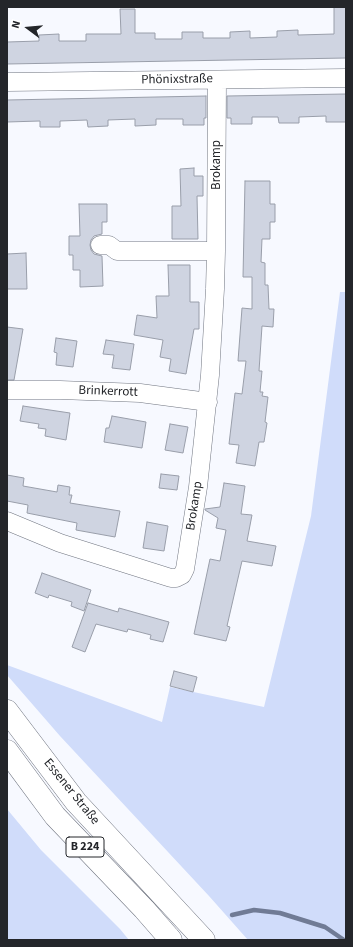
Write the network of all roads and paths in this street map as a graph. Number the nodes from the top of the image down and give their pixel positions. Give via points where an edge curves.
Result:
1 (346, 78) edge
2 (218, 80) junction
3 (7, 82) edge
4 (100, 245) dead end
5 (216, 250) junction
6 (7, 390) edge
7 (208, 402) junction
8 (7, 521) edge
9 (7, 711) edge
10 (7, 751) edge
11 (170, 939) edge
12 (204, 940) edge

1 - 2 street, Phönixstraße
2 - 3 street, Phönixstraße
2 - 5 street, Brokamp
4 - 5 street via 110,245 116,251
5 - 7 street, Brokamp
6 - 7 street, Brinkerrott via 140,393
7 - 8 street, Brokamp via 185,569 176,578 60,543
9 - 12 main road, Essener Straße / B 224 via 76,802
10 - 11 main road, Essener Straße / B 224 via 55,816

